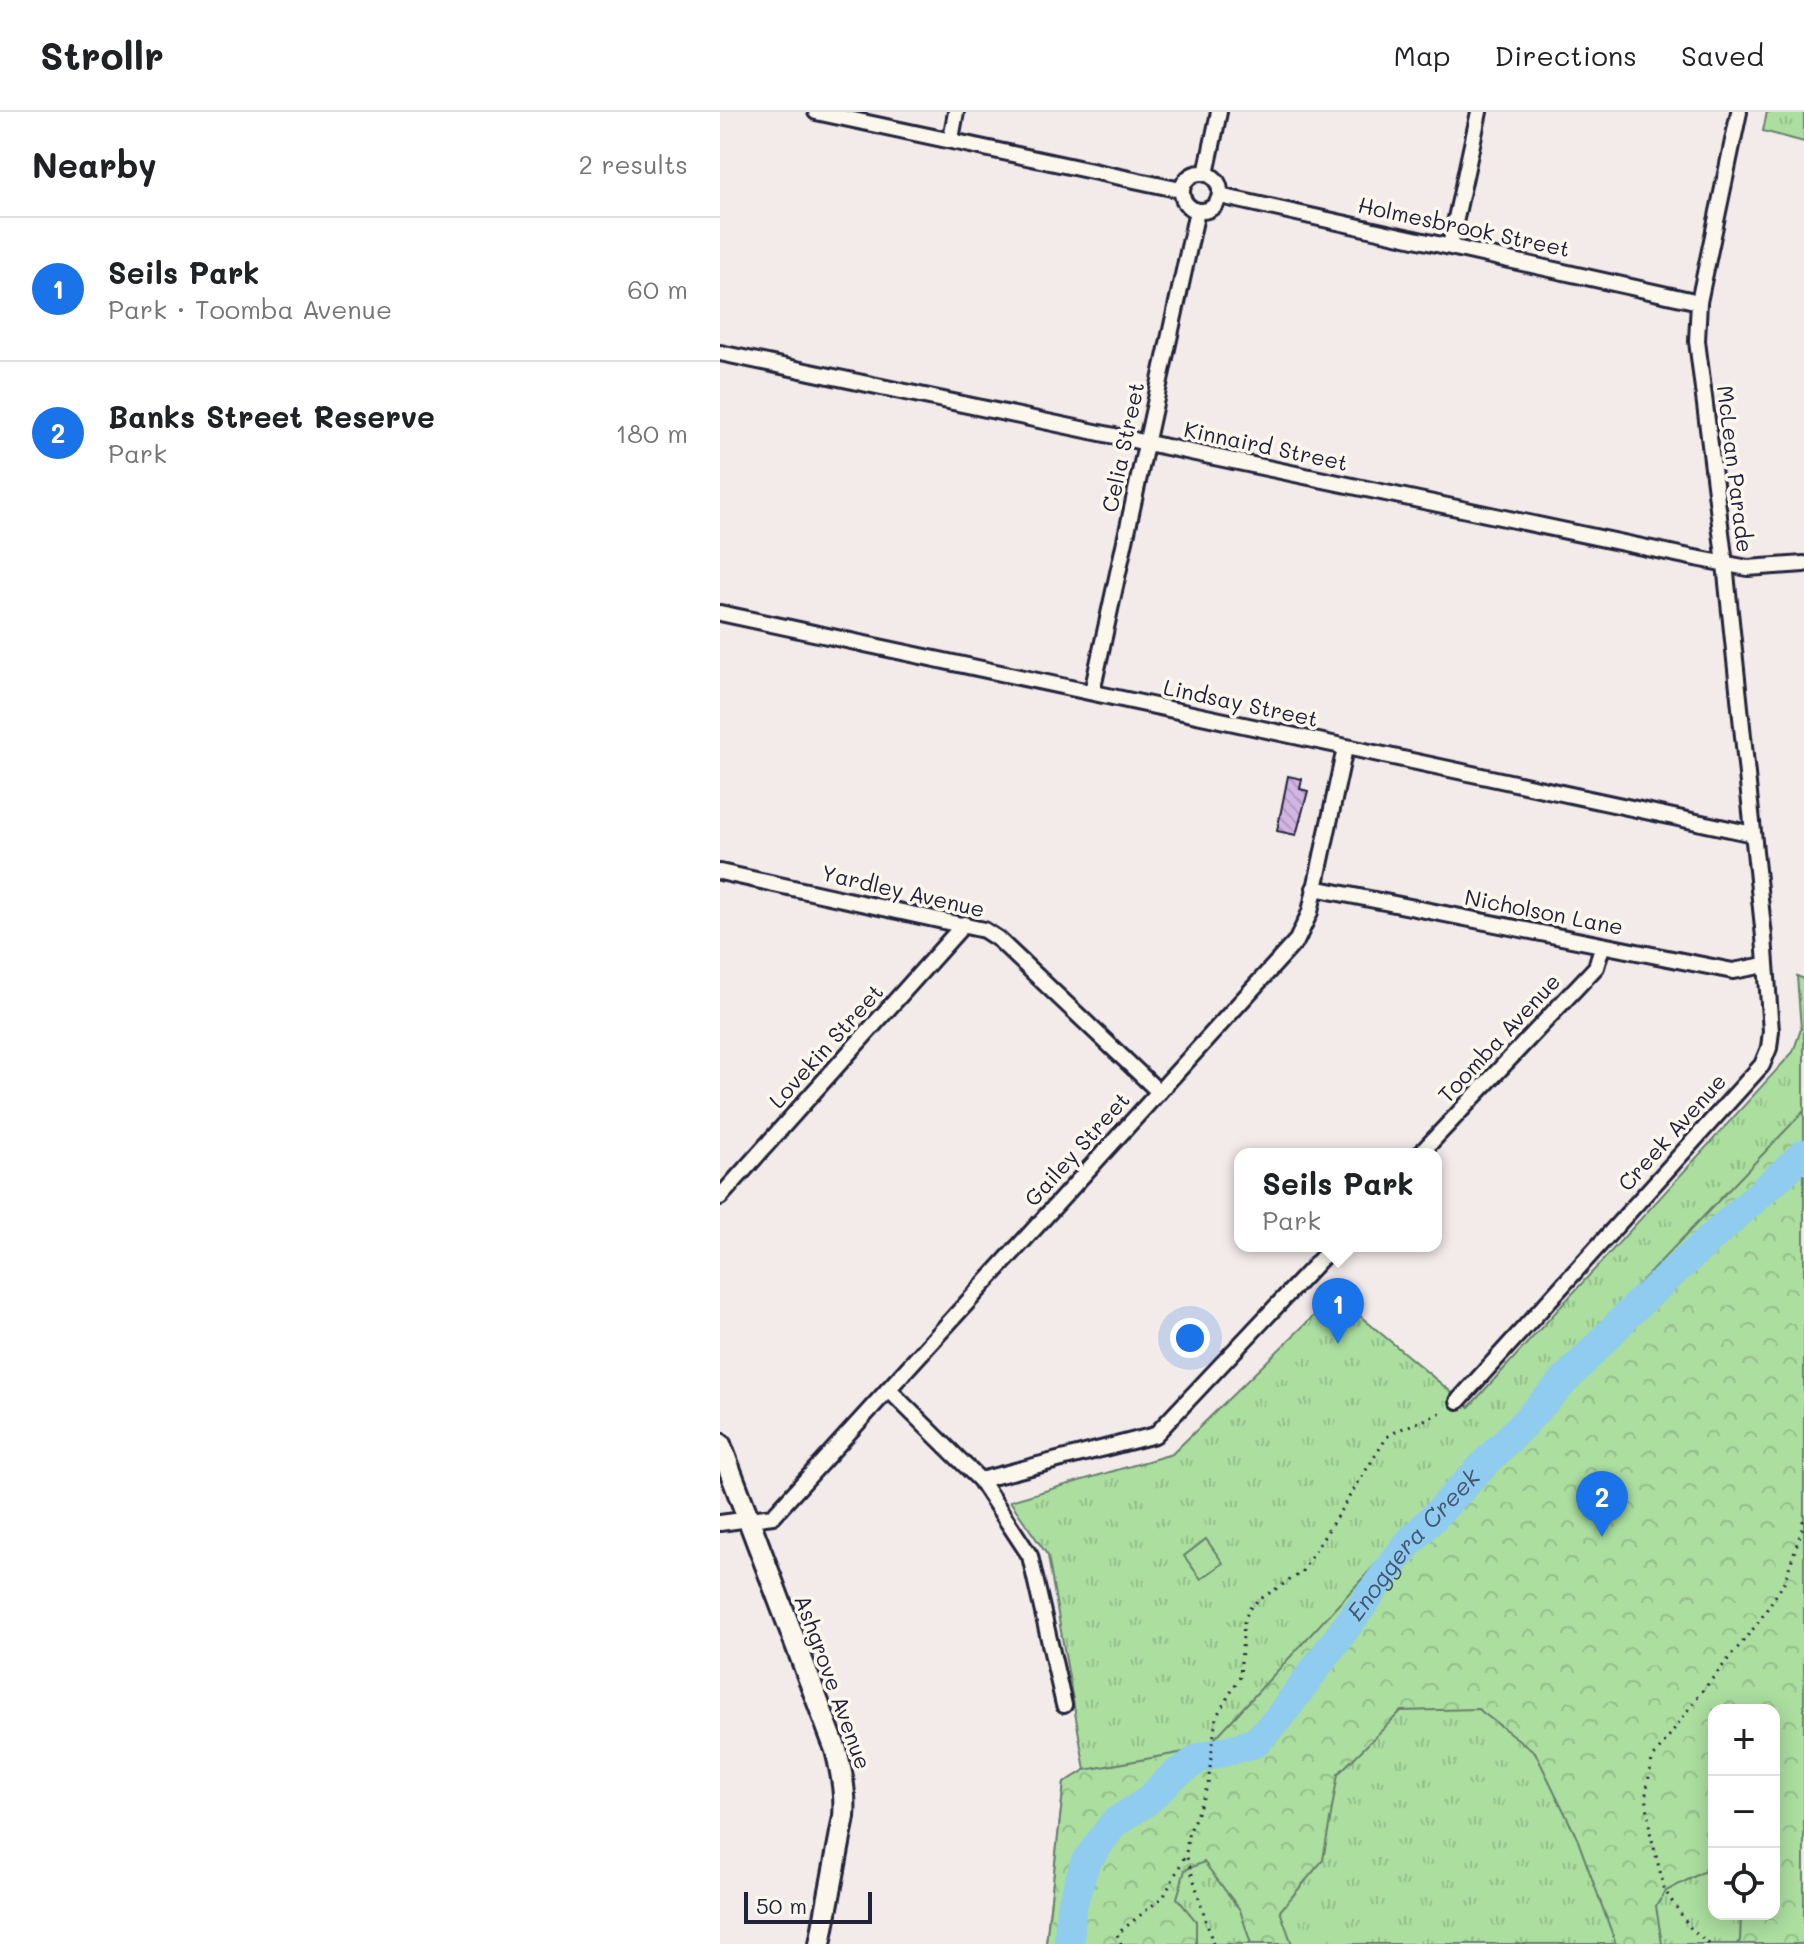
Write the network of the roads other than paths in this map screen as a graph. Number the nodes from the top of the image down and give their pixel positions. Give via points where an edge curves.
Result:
1 (816, 112) edge
2 (956, 112) edge
3 (1219, 112) edge
4 (1479, 112) edge
5 (1739, 112) edge
6 (951, 139) junction
7 (1206, 174) junction
8 (1181, 190) junction
9 (1220, 196) junction
10 (1197, 211) junction
11 (1450, 246) junction
12 (1699, 302) junction
13 (720, 353) edge
14 (1147, 443) junction
15 (1725, 564) junction
16 (1804, 564) edge
17 (720, 613) edge
18 (1092, 692) junction
19 (1345, 748) junction
20 (1753, 834) junction
21 (720, 872) edge
22 (1314, 888) junction
23 (964, 924) junction
24 (1602, 947) junction
25 (1765, 965) junction
26 (1159, 1092) junction
27 (1426, 1148) edge
28 (720, 1197) edge
29 (1327, 1252) edge
30 (888, 1389) junction
31 (1458, 1401) road end
32 (720, 1444) edge
33 (980, 1480) junction
34 (747, 1519) junction
35 (720, 1523) edge
36 (1064, 1705) dead end
37 (820, 1944) edge

1 - 6 street
2 - 6 street
3 - 7 street
4 - 11 street
5 - 12 street, McLean Parade
6 - 8 street
7 - 8 street via 1189,176
7 - 9 street via 1218,184
8 - 10 street via 1186,204
9 - 10 street via 1213,207
9 - 11 street, Holmesbrook Street
10 - 14 street, Celia Street
11 - 12 street, Holmesbrook Street
12 - 15 street, McLean Parade via 1697,341
13 - 14 street, Kinnaird Street
14 - 15 street, Kinnaird Street
14 - 18 street, Celia Street
15 - 16 street, Kinnaird Street
15 - 20 street, McLean Parade
17 - 18 street, Lindsay Street
18 - 19 street, Lindsay Street
19 - 20 street, Lindsay Street
19 - 22 street, Gailey Street
20 - 25 street, Creek Avenue
21 - 23 street, Yardley Avenue
22 - 24 street, Nicholson Lane
22 - 26 street, Gailey Street via 1297,940
23 - 26 street, Yardley Avenue via 998,939
23 - 28 street, Lovekin Street
24 - 25 street, Nicholson Lane via 1733,971
24 - 27 street, Toomba Avenue via 1596,967
25 - 31 street, Creek Avenue via 1771,1031 1762,1065
26 - 30 street, Gailey Street
29 - 33 street via 1155,1435
30 - 33 street
30 - 34 street, Gailey Street via 773,1516
32 - 34 main road, Ashgrove Avenue
33 - 36 street via 1030,1556
34 - 35 street, Gailey Street
34 - 37 main road, Ashgrove Avenue via 843,1778 844,1817

